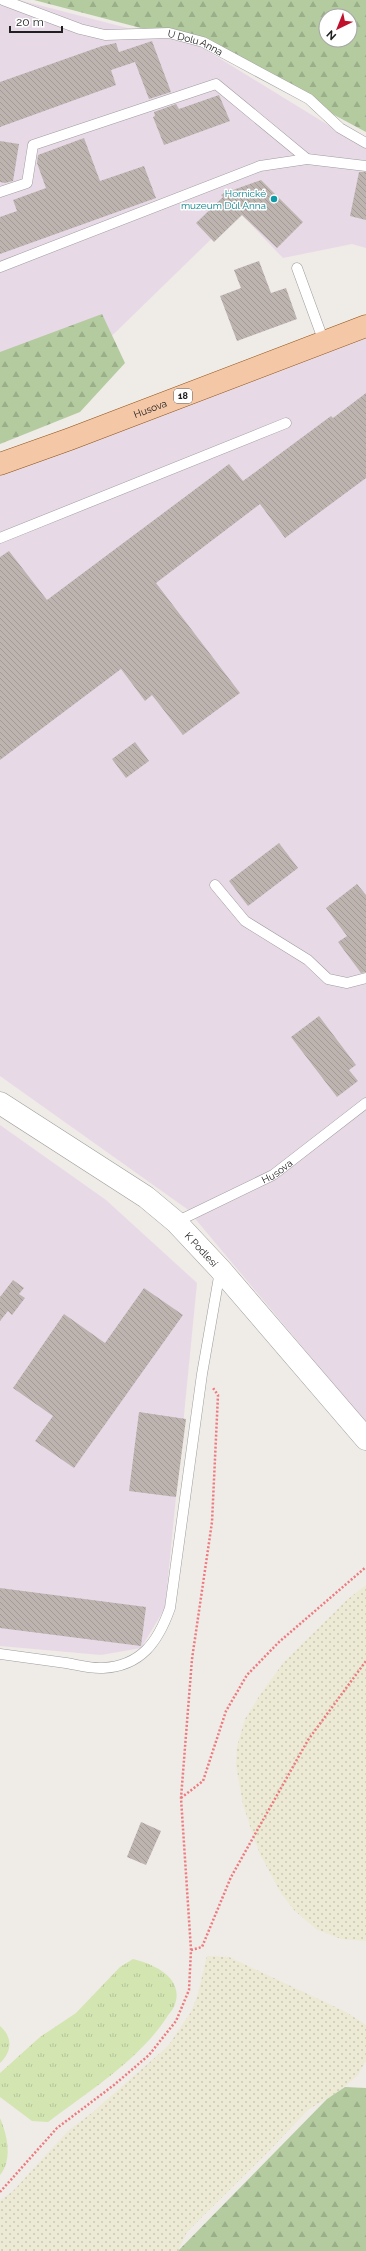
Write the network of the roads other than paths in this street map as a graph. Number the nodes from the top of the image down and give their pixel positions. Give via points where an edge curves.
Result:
1 (3, 0) edge
2 (366, 143) edge
3 (307, 159) junction
4 (366, 166) edge
5 (0, 192) edge
6 (0, 268) edge
7 (297, 268) dead end
8 (366, 326) edge
9 (324, 342) junction
10 (286, 423) dead end
11 (0, 464) edge
12 (0, 538) edge
13 (215, 885) dead end
14 (366, 978) edge
15 (0, 1103) edge
16 (366, 1103) edge
17 (176, 1222) junction
18 (220, 1269) junction
19 (366, 1439) edge
20 (0, 1654) edge

1 - 2 lane, U Dolu Anna via 80,29 105,35 169,34 203,42 309,99 340,128
3 - 4 lane
3 - 5 lane via 216,84 33,145 27,183
3 - 6 lane via 260,166
7 - 9 lane
8 - 9 main road, Husova / 18
9 - 11 main road, Husova / 18
10 - 12 lane
13 - 14 lane via 245,921 308,960 328,979 347,983
15 - 17 street, K Podlesí via 146,1197
16 - 17 lane, Husova via 272,1175
17 - 18 street, K Podlesí
18 - 19 street, K Podlesí
18 - 20 lane via 202,1374 170,1608 162,1631 149,1648 137,1658 122,1665 102,1669

